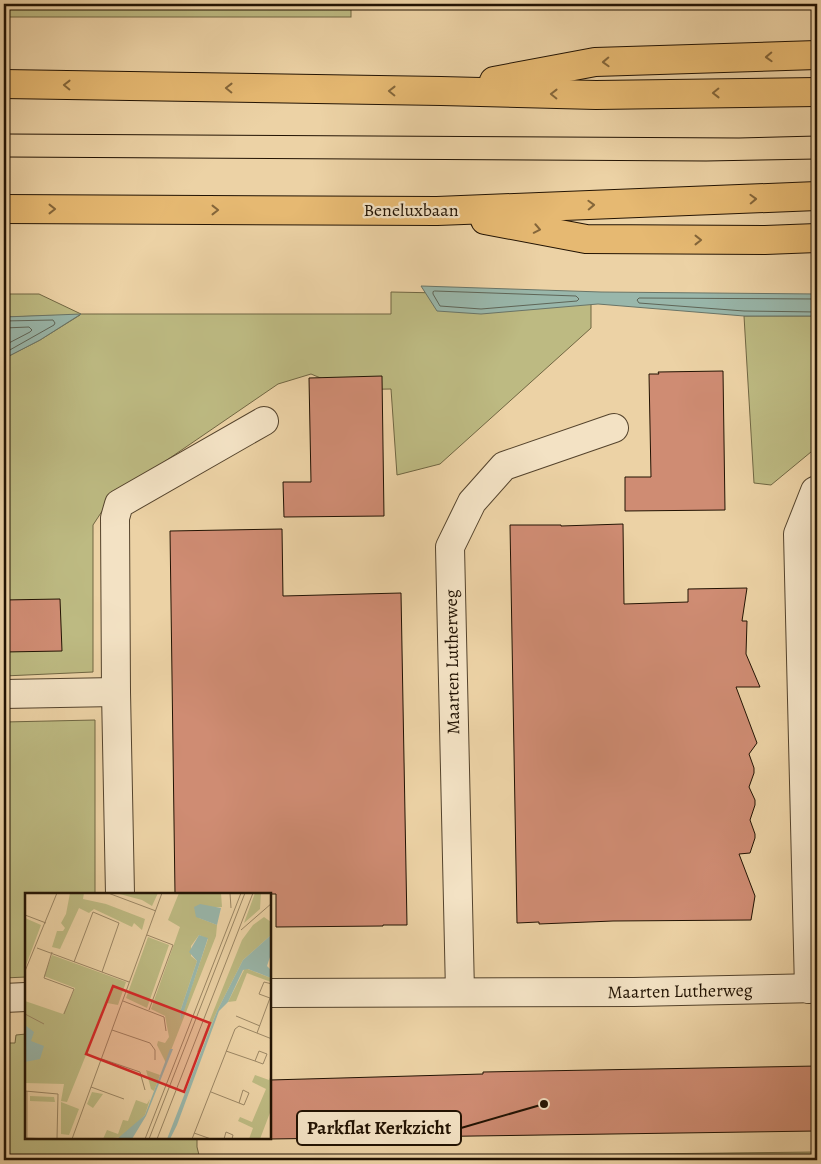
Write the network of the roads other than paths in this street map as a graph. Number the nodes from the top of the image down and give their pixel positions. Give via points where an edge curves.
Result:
1 (817, 55) edge
2 (4, 84) edge
3 (441, 91) junction
4 (817, 92) edge
5 (817, 196) edge
6 (4, 209) edge
7 (437, 211) junction
8 (817, 238) edge
9 (264, 421) dead end
10 (614, 428) dead end
11 (817, 490) edge
12 (116, 692) junction
13 (4, 694) edge
14 (120, 893) edge
15 (813, 989) edge
16 (460, 992) junction
17 (271, 993) edge
18 (25, 997) edge
19 (4, 998) edge

1 -> 3 main road via 594,62
3 -> 2 main road
4 -> 3 main road via 596,95
7 -> 5 main road, Beneluxbaan
6 -> 7 main road, Beneluxbaan
7 -> 8 main road via 586,239
9 - 12 street via 119,504 115,518
10 - 16 street, Maarten Lutherweg via 504,466 472,502 450,547
11 - 15 street, Maarten Lutherweg via 798,534
12 - 13 street
12 - 14 street
15 - 16 street, Maarten Lutherweg
16 - 17 street, Maarten Lutherweg
18 - 19 street

